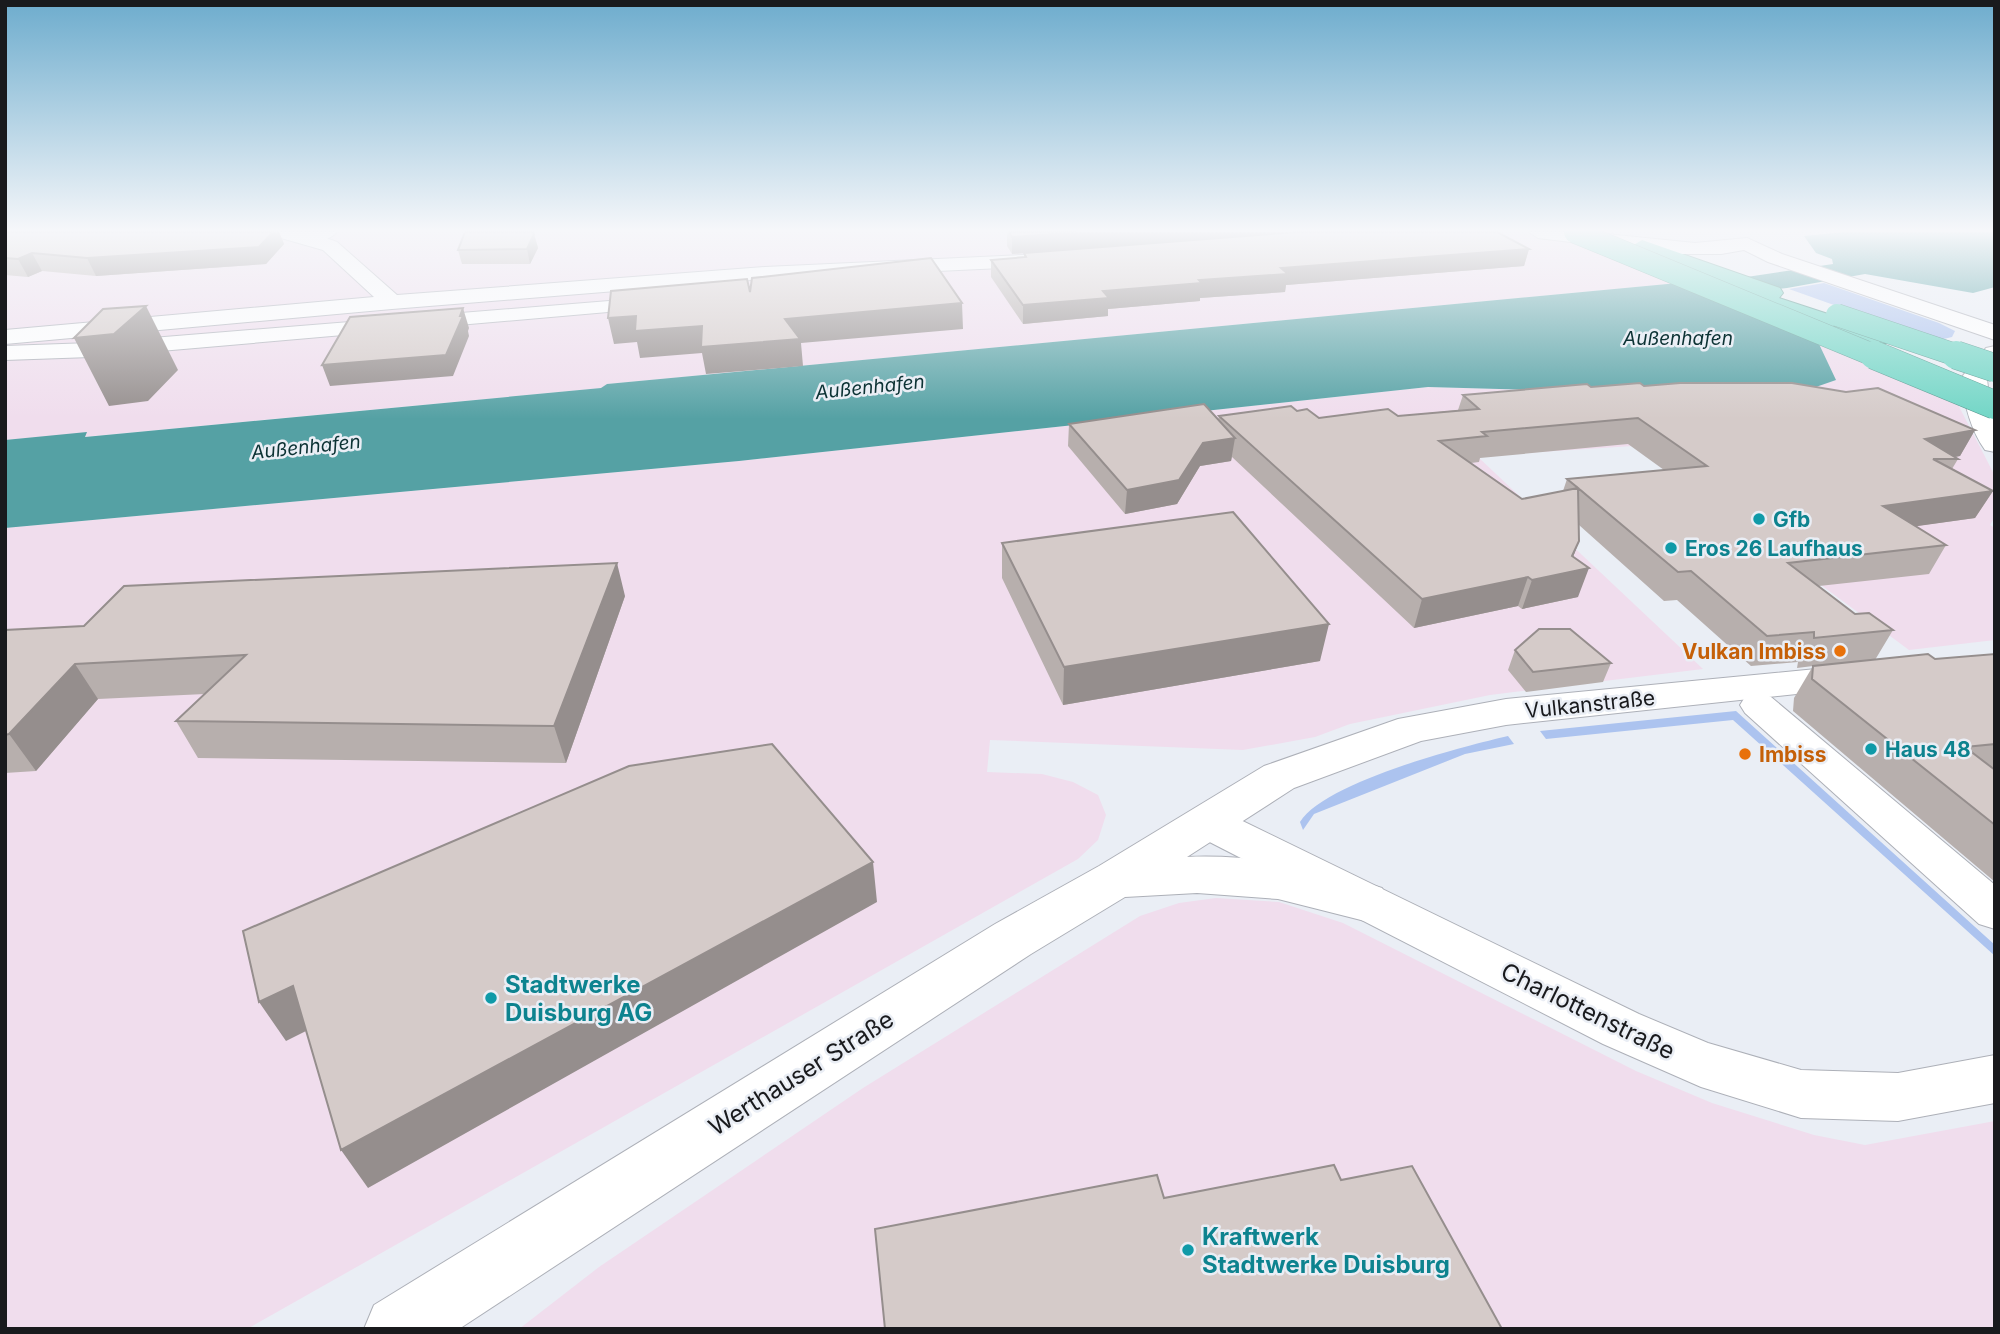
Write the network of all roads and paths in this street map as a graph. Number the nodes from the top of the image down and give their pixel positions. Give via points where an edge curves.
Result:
1 (383, 294) edge
2 (491, 294) edge
3 (1736, 294) edge
4 (1748, 294) edge
5 (1773, 294) edge
6 (1880, 294) edge
7 (683, 301) edge
8 (391, 302) junction
9 (1833, 314) junction
10 (1995, 333) edge
11 (5, 337) edge
12 (5, 353) edge
13 (1995, 353) edge
14 (1953, 363) junction
15 (1995, 368) edge
16 (1995, 379) edge
17 (1995, 405) edge
18 (1995, 444) edge
19 (1888, 674) edge
20 (1758, 705) dead end
21 (1207, 822) junction
22 (1116, 880) junction
23 (1365, 902) junction
24 (1995, 911) edge
25 (1995, 1079) edge
26 (398, 1329) edge

1 - 8 street
2 - 8 street
3 - 17 highway, bridge
4 - 14 highway, bridge
5 - 9 highway
6 - 10 street
7 - 12 street via 91,350
8 - 11 street
9 - 14 highway, bridge
9 - 15 highway, bridge
13 - 18 street via 1974,377 1977,404
14 - 16 highway
19 - 21 street, Vulkanstraße via 1506,712 1413,729 1279,777
20 - 24 street
21 - 22 street, Werthauser Straße
21 - 23 street, Charlottenstraße
22 - 23 street via 1197,875 1278,881
22 - 26 street, Werthauser Straße via 1013,939
23 - 25 street, Charlottenstraße via 1700,1064 1801,1094 1898,1097

